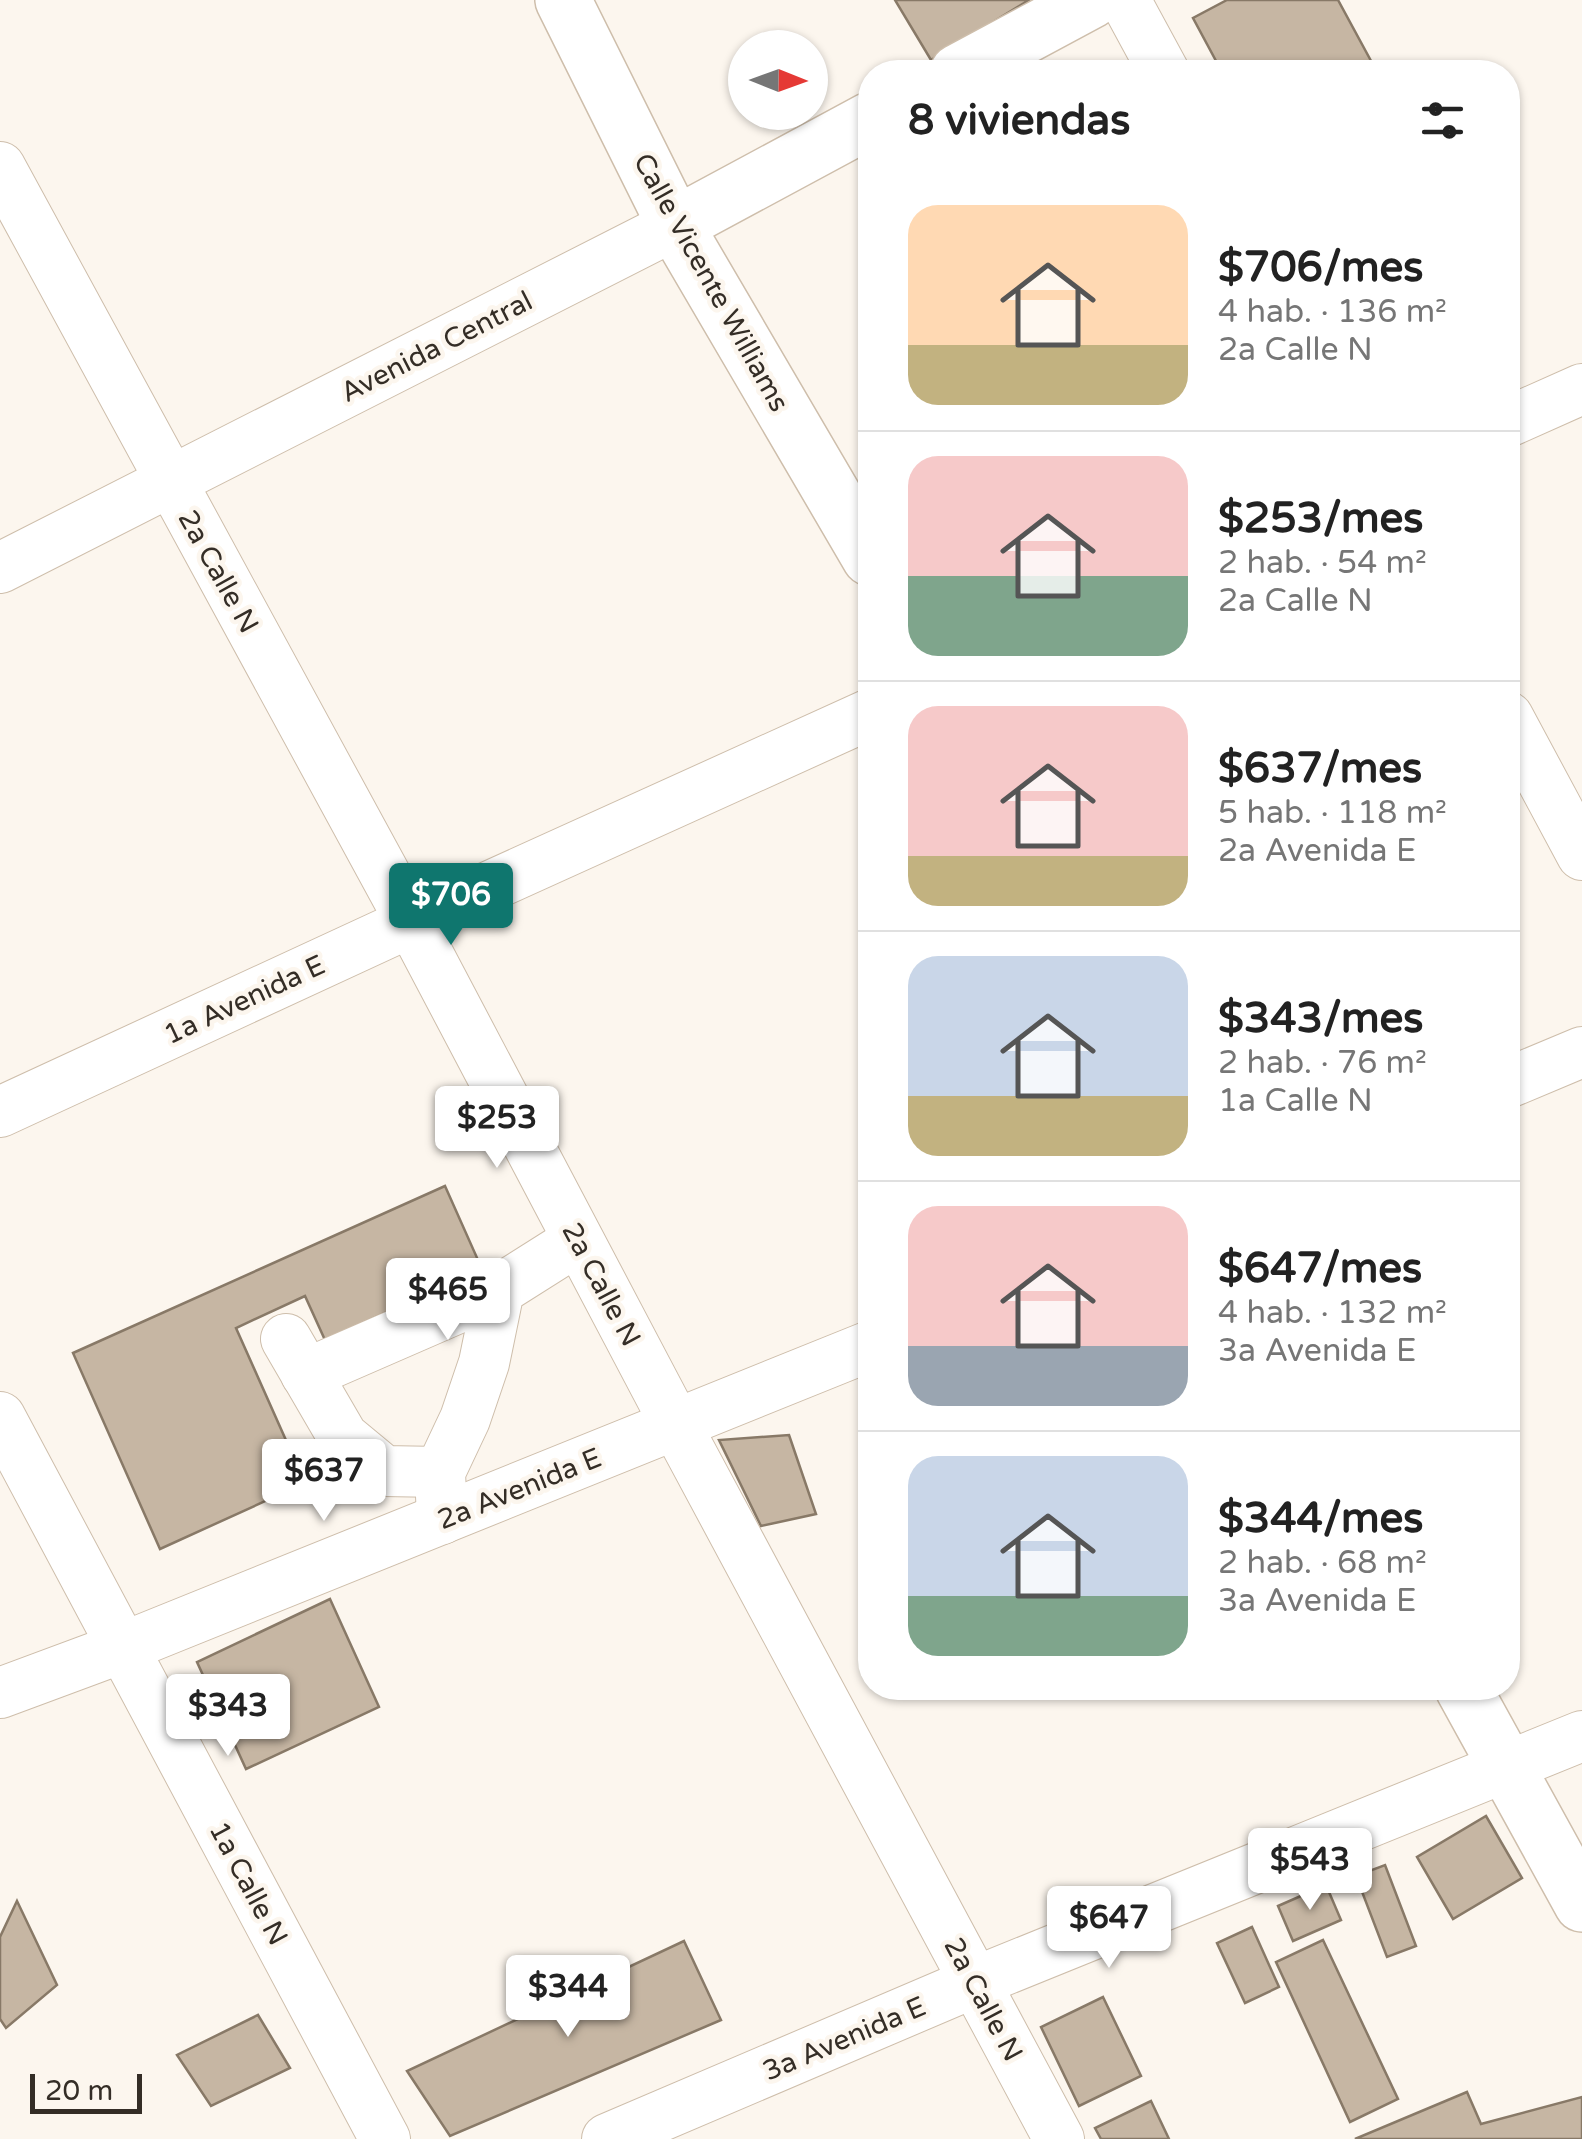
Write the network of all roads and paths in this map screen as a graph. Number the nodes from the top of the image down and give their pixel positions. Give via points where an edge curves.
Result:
1 (564, 0) edge
2 (1092, 0) edge
3 (1125, 0) edge
4 (980, 60) edge
5 (1158, 60) edge
6 (858, 126) edge
7 (0, 167) edge
8 (675, 225) junction
9 (1582, 389) edge
10 (1520, 417) edge
11 (169, 481) junction
12 (858, 538) edge
13 (0, 568) edge
14 (858, 719) edge
15 (1520, 740) edge
16 (1582, 856) edge
17 (411, 922) junction
18 (1582, 1052) edge
19 (1520, 1078) edge
20 (0, 1112) edge
21 (578, 1240) junction
22 (499, 1290) junction
23 (858, 1351) edge
24 (0, 1416) edge
25 (676, 1425) junction
26 (441, 1496) junction
27 (124, 1647) junction
28 (0, 1693) edge
29 (1469, 1700) edge
30 (1582, 1736) edge
31 (1505, 1768) junction
32 (1582, 1904) edge
33 (975, 1982) junction
34 (384, 2139) edge
35 (607, 2139) edge
36 (1059, 2139) edge

1 - 8 main road, Calle Vicente Williams
2 - 4 main road
3 - 5 street
6 - 8 main road, Avenida Central
7 - 11 street, 2a Calle N
8 - 11 street, Avenida Central
8 - 12 main road, Calle Vicente Williams
9 - 10 street
11 - 13 street, Avenida Central
11 - 17 street, 2a Calle N
14 - 17 street, 1a Avenida E
15 - 16 street
17 - 20 street, 1a Avenida E
17 - 21 street, 2a Calle N
18 - 19 street
21 - 22 street
21 - 25 street, 2a Calle N
22 - 26 street via 484,1362
22 - 26 street via 296,1357 344,1437 384,1471
23 - 25 street, 2a Avenida E
24 - 27 street, 1a Calle N
25 - 26 street, 2a Avenida E
25 - 33 street, 2a Calle N
26 - 27 street, 2a Avenida E
27 - 28 street, 2a Avenida E
27 - 34 street, 1a Calle N
29 - 31 main road
30 - 31 street, 3a Avenida E
31 - 32 main road
31 - 33 street, 3a Avenida E
33 - 35 street, 3a Avenida E
33 - 36 street, 2a Calle N

